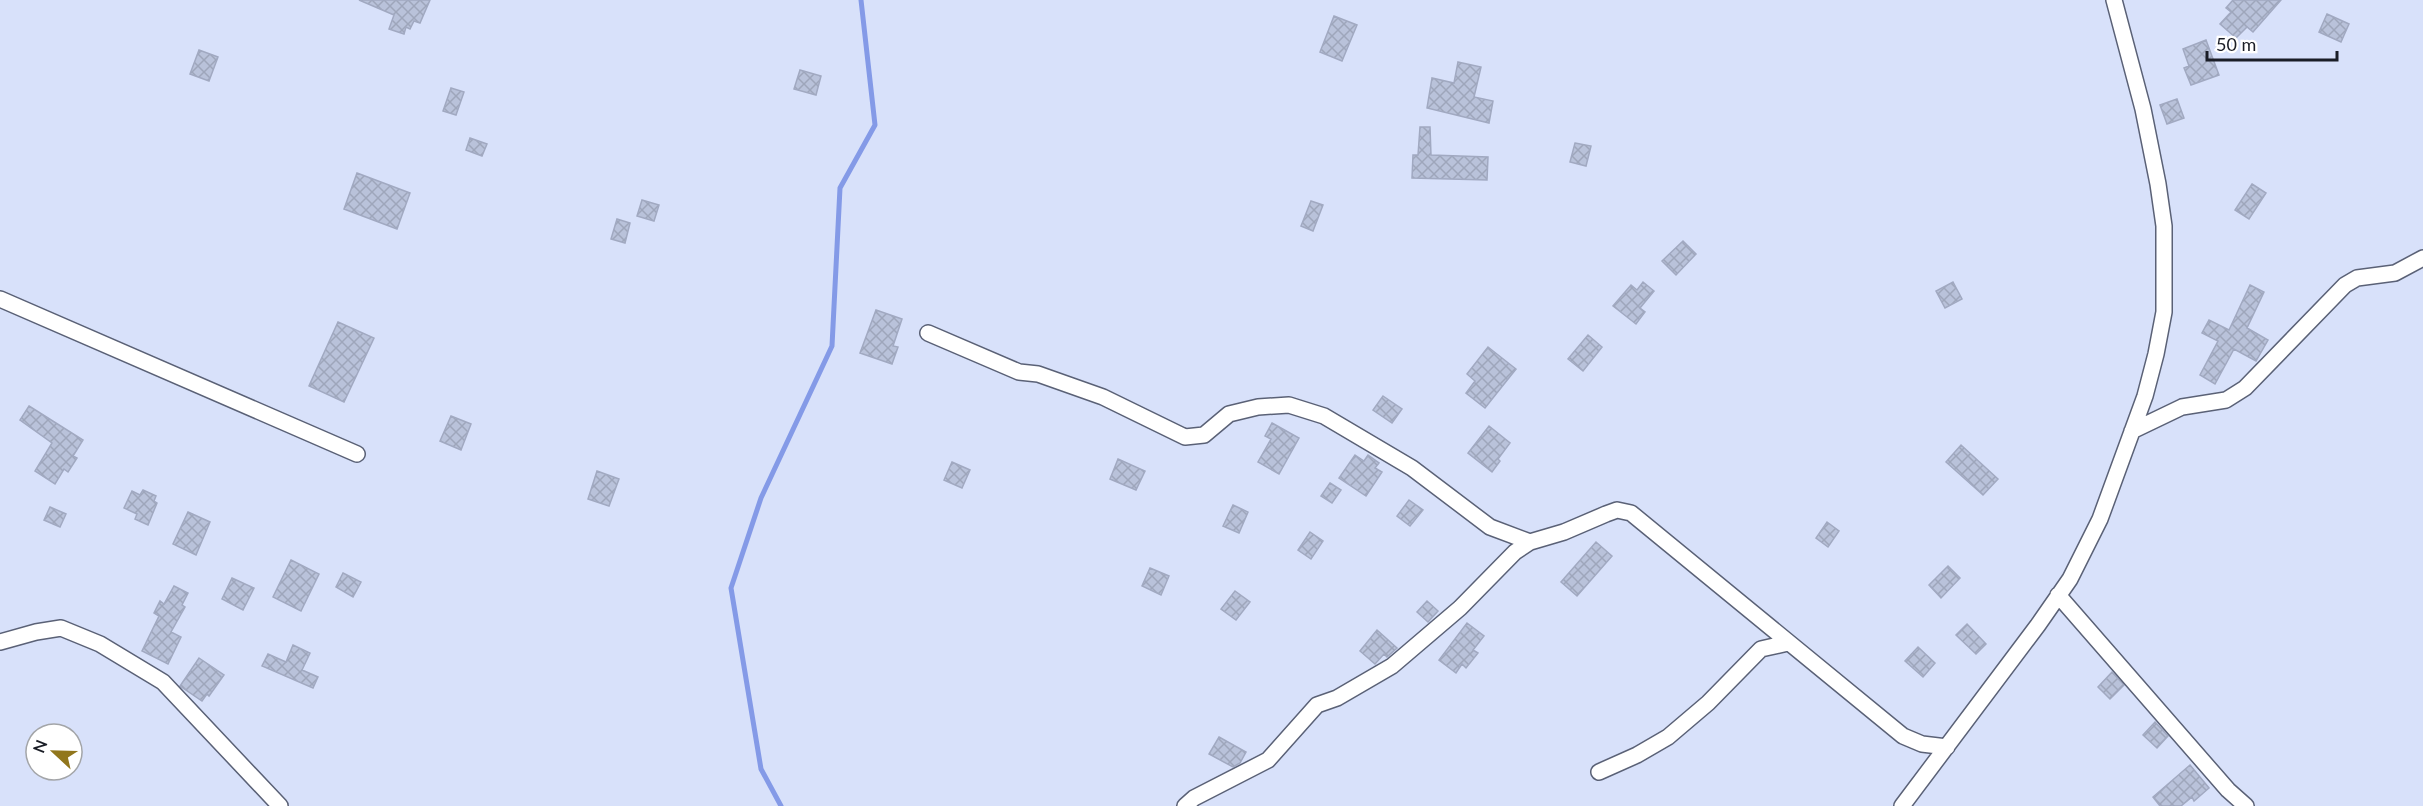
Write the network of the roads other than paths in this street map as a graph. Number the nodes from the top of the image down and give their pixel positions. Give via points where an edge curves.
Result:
1 (2114, 0) edge
2 (2423, 258) edge
3 (0, 299) edge
4 (928, 333) dead end
5 (2132, 431) junction
6 (357, 454) dead end
7 (1530, 542) junction
8 (2058, 596) junction
9 (0, 642) edge
10 (1788, 643) junction
11 (1947, 747) junction
12 (1599, 772) dead end
13 (280, 806) edge
14 (1185, 806) edge
15 (1902, 806) edge
16 (2246, 806) edge

1 - 5 street via 2143,109 2164,226 2164,312 2154,364
2 - 5 street via 2395,273 2357,278 2345,285 2246,388 2226,400 2182,407
3 - 6 street
4 - 7 street via 1018,372 1038,374 1103,397 1185,437 1204,435 1229,414 1258,407 1289,405 1324,416 1412,468 1490,527
5 - 8 street via 2100,519
7 - 10 street via 1617,510 1631,513
7 - 14 street via 1392,666 1337,698 1317,705 1268,760
8 - 11 street
8 - 16 street
9 - 13 street via 62,628 100,644 163,682
10 - 11 street via 1903,736 1922,744
10 - 12 street via 1761,650 1668,737
11 - 15 street

